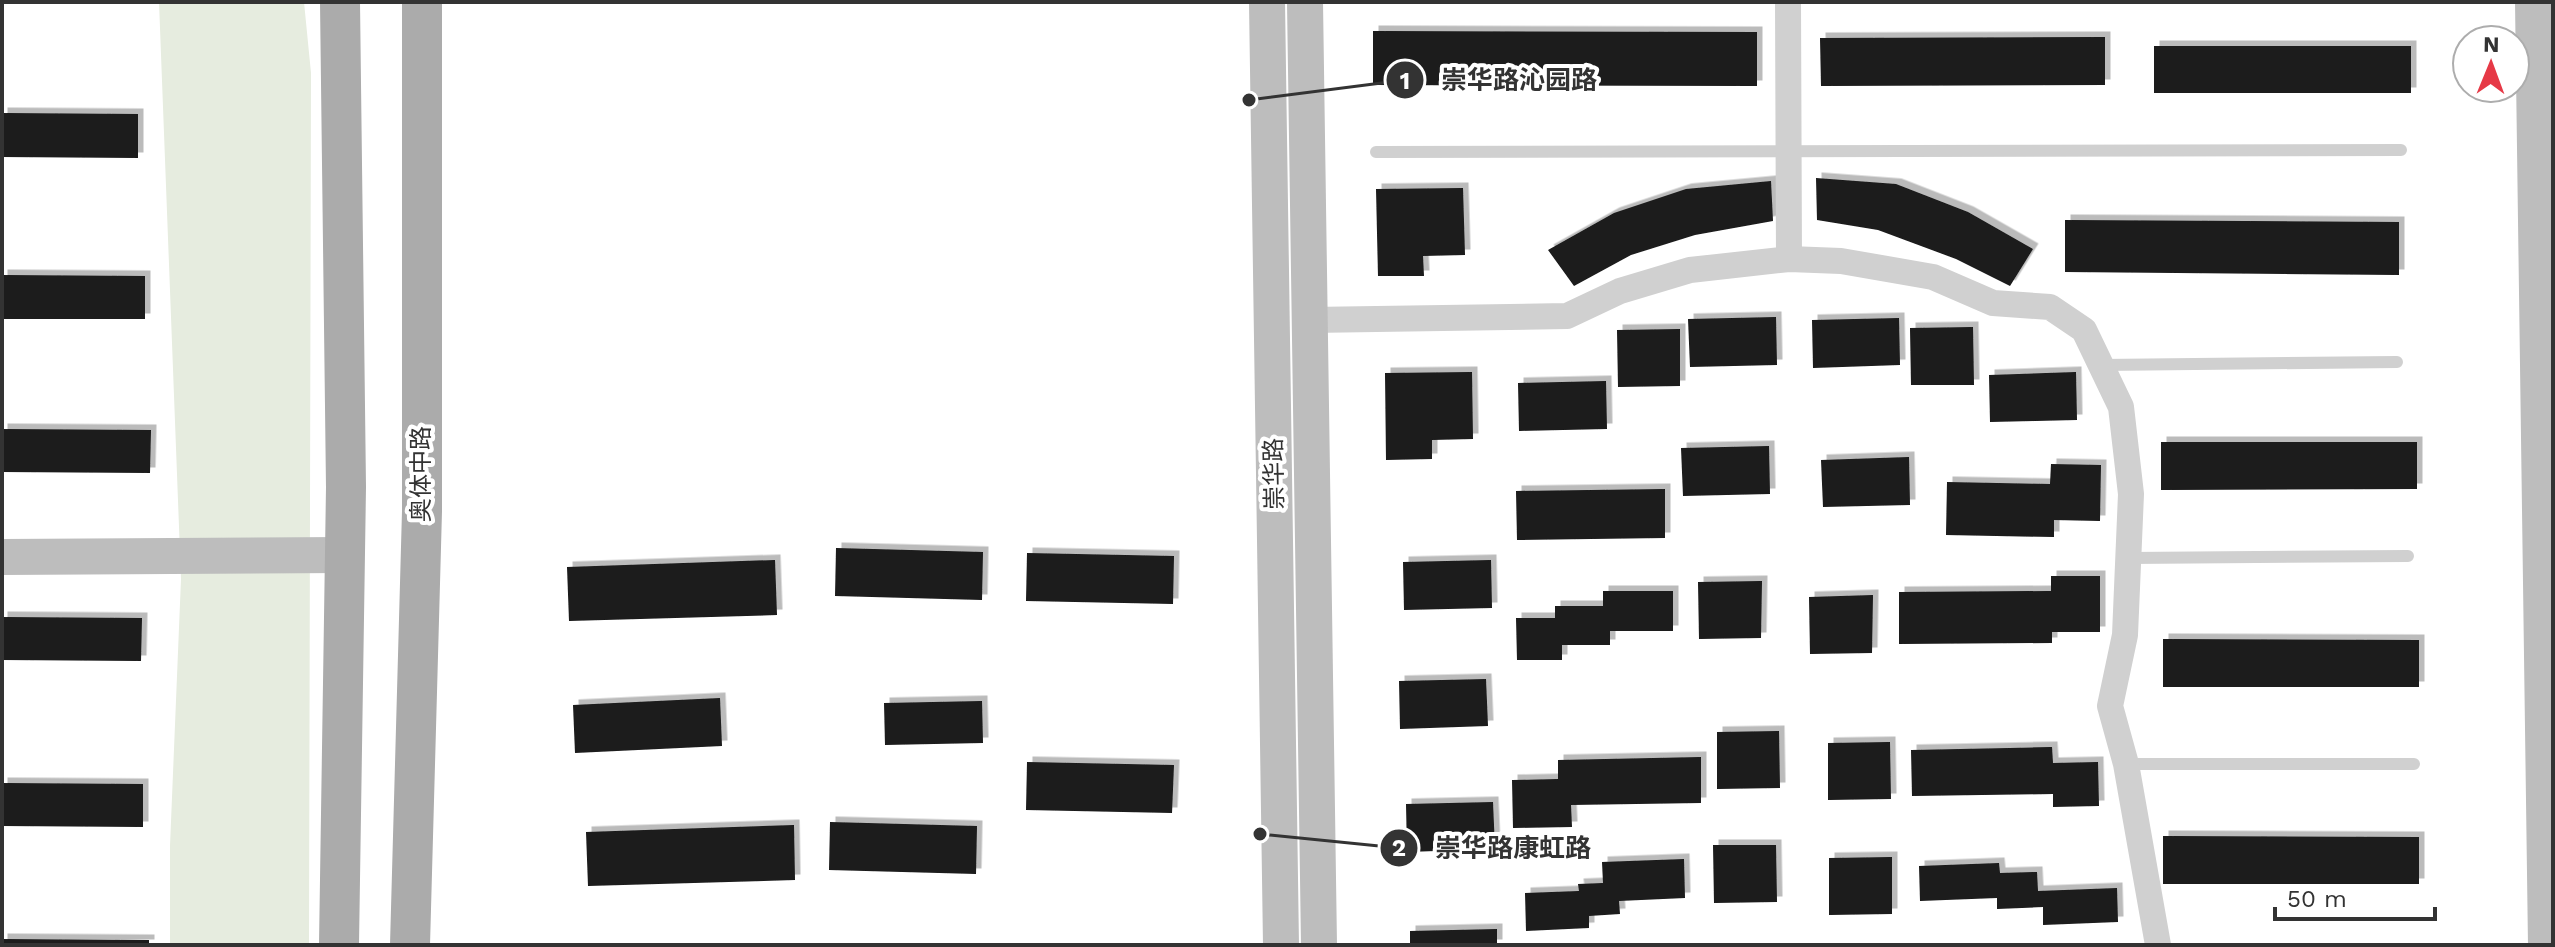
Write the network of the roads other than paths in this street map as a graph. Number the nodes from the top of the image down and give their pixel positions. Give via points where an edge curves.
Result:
1 (340, 2) edge
2 (422, 2) edge
3 (1267, 2) edge
4 (1305, 2) edge
5 (1788, 2) edge
6 (2533, 2) edge
7 (2401, 150) dead end
8 (1789, 151) junction
9 (1376, 152) dead end
10 (1789, 259) junction
11 (1310, 320) junction
12 (2397, 362) dead end
13 (2101, 365) junction
14 (345, 555) junction
15 (2408, 556) dead end
16 (2, 557) edge
17 (2129, 558) junction
18 (2126, 764) junction
19 (2414, 764) dead end
20 (339, 945) edge
21 (410, 945) edge
22 (1281, 945) edge
23 (1319, 945) edge
24 (2158, 945) edge
25 (2546, 945) edge

1 - 14 main road
2 - 21 main road, 奥体中路 via 422,511
3 - 22 main road, 崇华路
4 - 11 main road, 崇华路
5 - 8 street
6 - 25 main road
7 - 8 lane
8 - 9 lane
8 - 10 street
10 - 11 street via 1690,270 1620,291 1567,316
10 - 13 street via 1841,261 1933,277 1993,303 2050,307 2084,330
11 - 23 main road, 崇华路
12 - 13 lane
13 - 17 street via 2121,407 2131,494
14 - 16 main road
14 - 20 main road
15 - 17 lane
17 - 18 street via 2125,635 2110,706
18 - 19 lane
18 - 24 street

